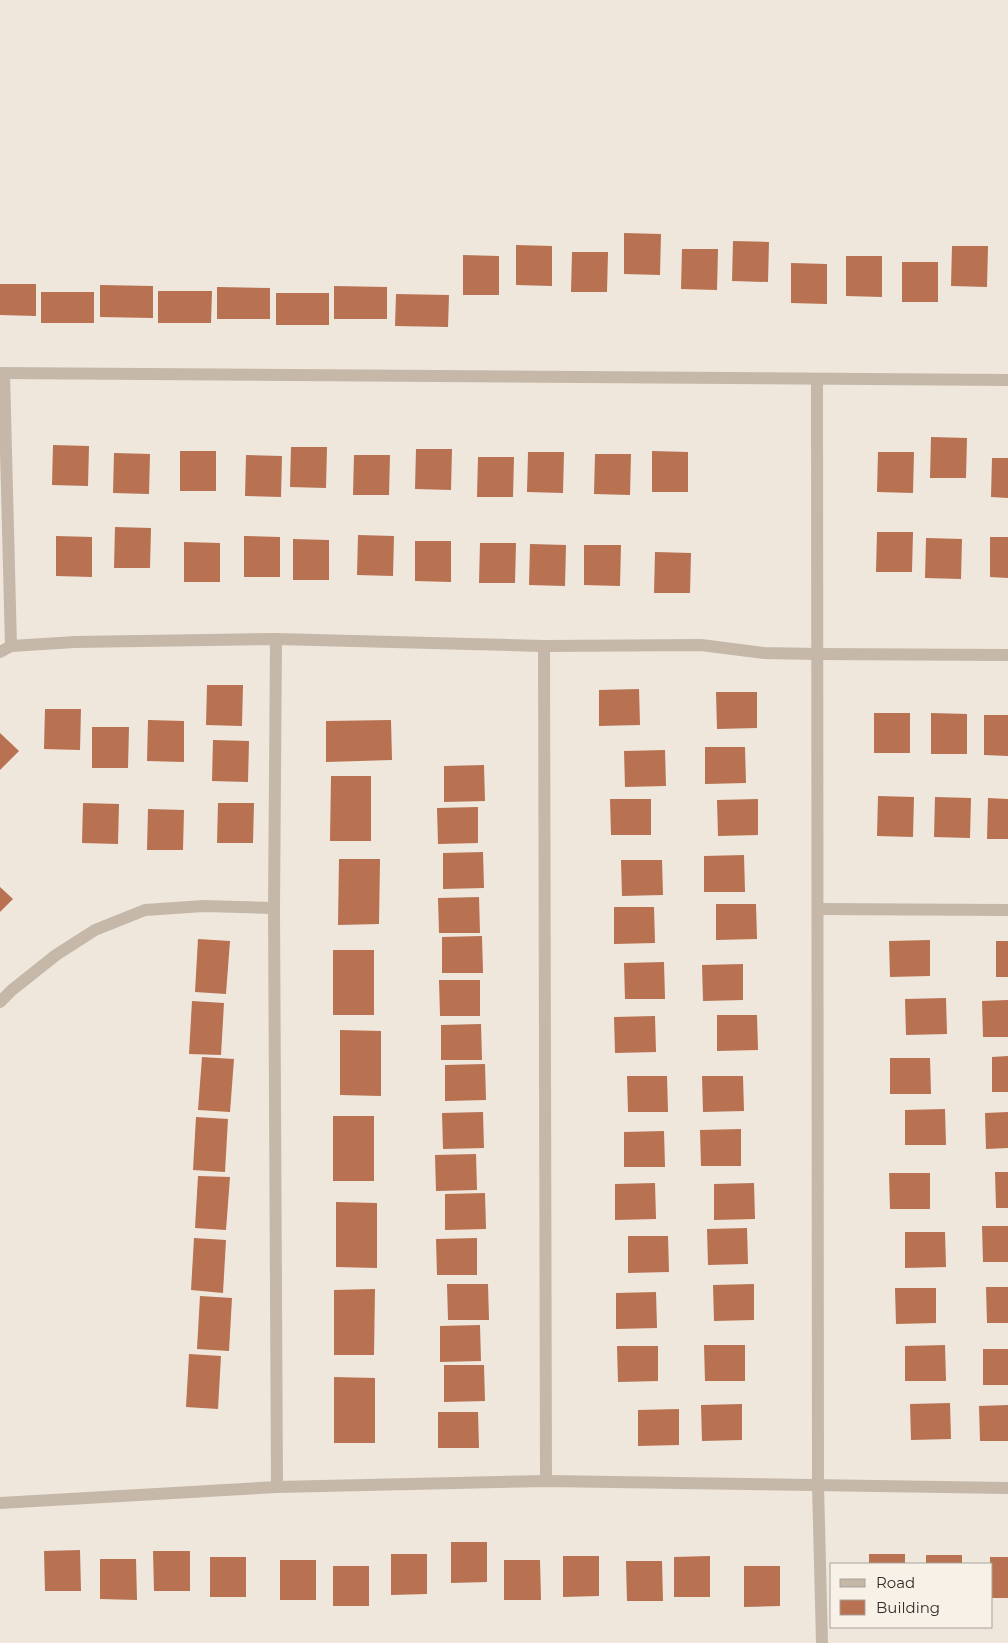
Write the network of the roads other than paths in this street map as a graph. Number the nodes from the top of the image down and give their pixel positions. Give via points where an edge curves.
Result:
1 (2, 373) edge
2 (817, 379) junction
3 (1008, 380) edge
4 (276, 639) junction
5 (544, 646) junction
6 (6, 649) edge
7 (816, 654) junction
8 (1008, 655) edge
9 (274, 908) junction
10 (818, 909) junction
11 (1008, 910) edge
12 (0, 1002) edge
13 (546, 1482) junction
14 (818, 1486) junction
15 (277, 1487) junction
16 (1008, 1488) edge
17 (0, 1503) edge
18 (822, 1643) edge

1 - 2 street
1 - 6 street
2 - 3 street
2 - 7 street
4 - 5 street
4 - 6 street via 75,642
4 - 9 street
5 - 7 street via 701,645 764,653
5 - 13 street
7 - 8 street
7 - 10 street
9 - 12 street via 204,906 145,910 95,930 56,956
9 - 15 street
10 - 11 street
10 - 14 street
13 - 14 street
13 - 15 street
14 - 16 street
14 - 18 street
15 - 17 street

